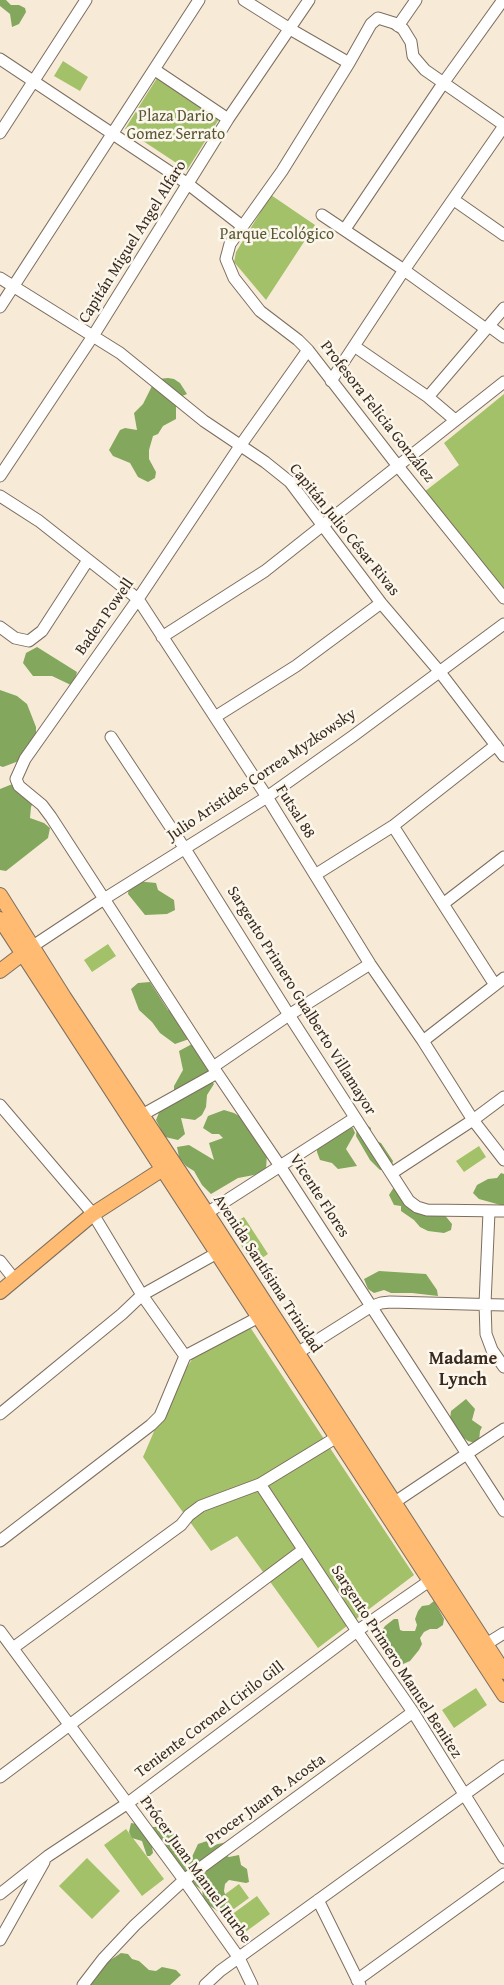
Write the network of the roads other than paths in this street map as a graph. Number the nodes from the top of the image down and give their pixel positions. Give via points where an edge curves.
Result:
1 (86, 0) edge
2 (199, 0) edge
3 (244, 0) edge
4 (309, 0) edge
5 (416, 0) edge
6 (503, 0) edge
7 (398, 26) junction
8 (290, 30) junction
9 (0, 59) edge
10 (349, 63) junction
11 (155, 70) junction
12 (34, 81) junction
13 (444, 82) junction
14 (228, 119) junction
15 (504, 125) edge
16 (0, 133) edge
17 (112, 133) junction
18 (188, 184) junction
19 (454, 200) junction
20 (322, 215) dead end
21 (242, 226) junction
22 (345, 230) junction
23 (504, 235) edge
24 (404, 270) junction
25 (0, 278) edge
26 (13, 287) junction
27 (0, 307) edge
28 (504, 308) edge
29 (488, 328) junction
30 (93, 336) junction
31 (504, 337) edge
32 (354, 346) junction
33 (308, 350) junction
34 (331, 381) junction
35 (504, 382) edge
36 (428, 397) junction
37 (455, 420) junction
38 (240, 446) junction
39 (396, 465) junction
40 (0, 476) edge
41 (0, 496) edge
42 (323, 526) junction
43 (88, 560) junction
44 (504, 598) edge
45 (138, 599) junction
46 (381, 603) junction
47 (504, 624) edge
48 (0, 627) edge
49 (162, 637) junction
50 (439, 671) junction
51 (215, 717) junction
52 (111, 738) dead end
53 (496, 745) junction
54 (504, 756) edge
55 (267, 797) junction
56 (393, 826) junction
57 (185, 849) junction
58 (504, 857) edge
59 (315, 875) junction
60 (0, 896) edge
61 (104, 899) junction
62 (443, 904) junction
63 (0, 919) edge
64 (28, 950) junction
65 (370, 964) junction
66 (0, 972) edge
67 (500, 981) edge
68 (289, 1015) junction
69 (423, 1041) junction
70 (215, 1070) junction
71 (504, 1097) edge
72 (0, 1105) edge
73 (142, 1115) junction
74 (355, 1118) junction
75 (473, 1120) junction
76 (504, 1160) edge
77 (168, 1166) junction
78 (280, 1166) junction
79 (392, 1173) junction
80 (504, 1211) edge
81 (489, 1212) junction
82 (207, 1213) junction
83 (93, 1214) junction
84 (217, 1253) junction
85 (0, 1261) edge
86 (15, 1280) junction
87 (0, 1292) edge
88 (142, 1294) junction
89 (485, 1304) junction
90 (504, 1305) edge
91 (370, 1307) junction
92 (259, 1317) junction
93 (184, 1356) junction
94 (292, 1356) junction
95 (504, 1367) edge
96 (0, 1414) edge
97 (504, 1430) edge
98 (337, 1437) junction
99 (467, 1454) junction
100 (260, 1484) junction
101 (389, 1506) junction
102 (504, 1511) edge
103 (0, 1542) edge
104 (303, 1550) junction
105 (435, 1577) junction
106 (0, 1631) edge
107 (356, 1631) junction
108 (504, 1633) edge
109 (13, 1648) junction
110 (481, 1648) junction
111 (504, 1672) edge
112 (504, 1695) edge
113 (413, 1712) junction
114 (71, 1725) junction
115 (504, 1766) edge
116 (0, 1777) edge
117 (462, 1794) junction
118 (128, 1803) junction
119 (48, 1856) junction
120 (504, 1858) edge
121 (504, 1874) edge
122 (184, 1880) junction
123 (0, 1894) edge
124 (318, 1900) junction
125 (0, 1940) edge
126 (239, 1958) junction
127 (359, 1982) edge
128 (83, 1985) edge
129 (205, 1985) edge
130 (252, 1985) edge

1 - 12 street
2 - 11 street
3 - 8 street
4 - 8 street, Capitán Miguel Angel Alfaro
5 - 7 street
6 - 13 street
7 - 10 street via 378,18 371,24
7 - 13 street via 407,34 413,56 425,70
8 - 10 street
8 - 14 street, Capitán Miguel Angel Alfaro
9 - 12 street
10 - 21 street via 282,171
11 - 14 street
11 - 17 street
12 - 16 street
12 - 17 street
13 - 15 street
13 - 22 street
14 - 18 street, Capitán Miguel Angel Alfaro
15 - 19 street
17 - 18 street
17 - 26 street
18 - 21 street
18 - 30 street, Capitán Miguel Angel Alfaro
19 - 23 street
19 - 24 street
20 - 22 street
21 - 33 street, Profesora Felicia González via 230,244 226,259 228,268 260,311
22 - 24 street
24 - 29 street
24 - 32 street
25 - 26 street, Capitán Julio César Rivas
26 - 27 street
26 - 30 street, Capitán Julio César Rivas
28 - 29 street
29 - 31 street
29 - 36 street
30 - 38 street, Capitán Julio César Rivas via 120,353
30 - 40 street, Capitán Miguel Angel Alfaro
32 - 34 street
32 - 36 street
33 - 34 street, Profesora Felicia González
33 - 38 street, Baden Powell
34 - 39 street, Profesora Felicia González
35 - 37 street
36 - 37 street
37 - 39 street
38 - 42 street, Capitán Julio César Rivas via 290,482
38 - 45 street, Baden Powell
39 - 42 street
39 - 44 street, Profesora Felicia González
41 - 43 street, Futsal 88 via 39,521
42 - 46 street, Capitán Julio César Rivas
42 - 49 street via 265,571
43 - 45 street, Futsal 88
43 - 48 street via 42,631 29,641 15,638
45 - 49 street, Futsal 88
45 - 61 street, Baden Powell via 25,759 16,779 19,786 42,805
46 - 50 street, Capitán Julio César Rivas
46 - 51 street via 296,666
47 - 50 street, Julio Aristides Correa Myzkowsky
49 - 51 street, Futsal 88
50 - 53 street, Capitán Julio César Rivas
50 - 55 street, Julio Aristides Correa Myzkowsky
51 - 55 street, Futsal 88
52 - 57 street, Sargento Primero Gualberto Villamayor
53 - 54 street, Capitán Julio César Rivas
53 - 56 street
55 - 57 street, Julio Aristides Correa Myzkowsky
55 - 59 street, Futsal 88
56 - 59 street
56 - 62 street
57 - 61 street, Julio Aristides Correa Myzkowsky
57 - 68 street, Sargento Primero Gualberto Villamayor
58 - 62 street
59 - 65 street, Futsal 88
60 - 64 main road, Avenida Santísima Trinidad
61 - 64 street, Julio Aristides Correa Myzkowsky
61 - 70 street, Vicente Flores
62 - 67 street
63 - 64 main road, Avenida Santísima Trinidad
64 - 66 main road, Julio Aristides Correa Myzkowsky
64 - 73 main road, Avenida Santísima Trinidad via 64,997
64 - 77 main road, Avenida Santísima Trinidad
65 - 68 street
65 - 69 street, Futsal 88
67 - 69 street
68 - 70 street
68 - 74 street, Sargento Primero Gualberto Villamayor
69 - 75 street, Futsal 88
70 - 73 street
70 - 78 street, Vicente Flores
71 - 75 street
72 - 83 street
73 - 77 main road, Avenida Santísima Trinidad
74 - 78 street
74 - 79 street, Sargento Primero Gualberto Villamayor
75 - 76 street, Futsal 88
75 - 79 street
77 - 82 main road, Avenida Santísima Trinidad
77 - 83 main road
77 - 84 main road, Avenida Santísima Trinidad
78 - 82 street
78 - 91 street, Vicente Flores
79 - 81 street, Sargento Primero Gualberto Villamayor via 409,1201 417,1207
80 - 81 street, Sargento Primero Gualberto Villamayor
81 - 89 street
82 - 94 main road, Avenida Santísima Trinidad
83 - 86 main road
83 - 88 street
84 - 88 street
84 - 92 main road, Avenida Santísima Trinidad
85 - 86 street
86 - 87 main road
88 - 93 street
88 - 96 street
89 - 90 street
89 - 91 street via 390,1302
89 - 95 street via 486,1334
91 - 94 street
91 - 99 street, Vicente Flores
92 - 93 street
92 - 94 main road, Avenida Santísima Trinidad
93 - 103 street via 160,1416
94 - 98 main road, Avenida Santísima Trinidad
94 - 101 main road, Avenida Santísima Trinidad
97 - 99 street
98 - 100 street
98 - 101 main road, Avenida Santísima Trinidad
99 - 101 street
99 - 102 street, Vicente Flores
100 - 104 street, Sargento Primero Manuel Benitez
100 - 109 street via 201,1506 181,1525
101 - 105 main road, Avenida Santísima Trinidad
104 - 107 street, Sargento Primero Manuel Benitez
104 - 114 street
105 - 107 street, Teniente Coronel Cirilo Gill
105 - 110 main road, Avenida Santísima Trinidad
106 - 109 street, Prócer Juan Manuel Iturbe
107 - 113 street, Sargento Primero Manuel Benitez
107 - 118 street, Teniente Coronel Cirilo Gill
108 - 110 street
109 - 114 street, Prócer Juan Manuel Iturbe
110 - 111 main road, Avenida Santísima Trinidad
110 - 112 main road, Avenida Santísima Trinidad
113 - 117 street, Sargento Primero Manuel Benitez
113 - 122 street, Procer Juan B. Acosta
114 - 116 street
114 - 118 street, Prócer Juan Manuel Iturbe
115 - 117 street
117 - 120 street, Sargento Primero Manuel Benitez
117 - 124 street
118 - 119 street, Teniente Coronel Cirilo Gill
118 - 122 street, Prócer Juan Manuel Iturbe
119 - 123 street, Teniente Coronel Cirilo Gill
119 - 125 street
121 - 127 street
122 - 126 street, Prócer Juan Manuel Iturbe
122 - 128 street, Procer Juan B. Acosta via 135,1925
124 - 126 street
124 - 127 street
126 - 129 street
126 - 130 street, Prócer Juan Manuel Iturbe

